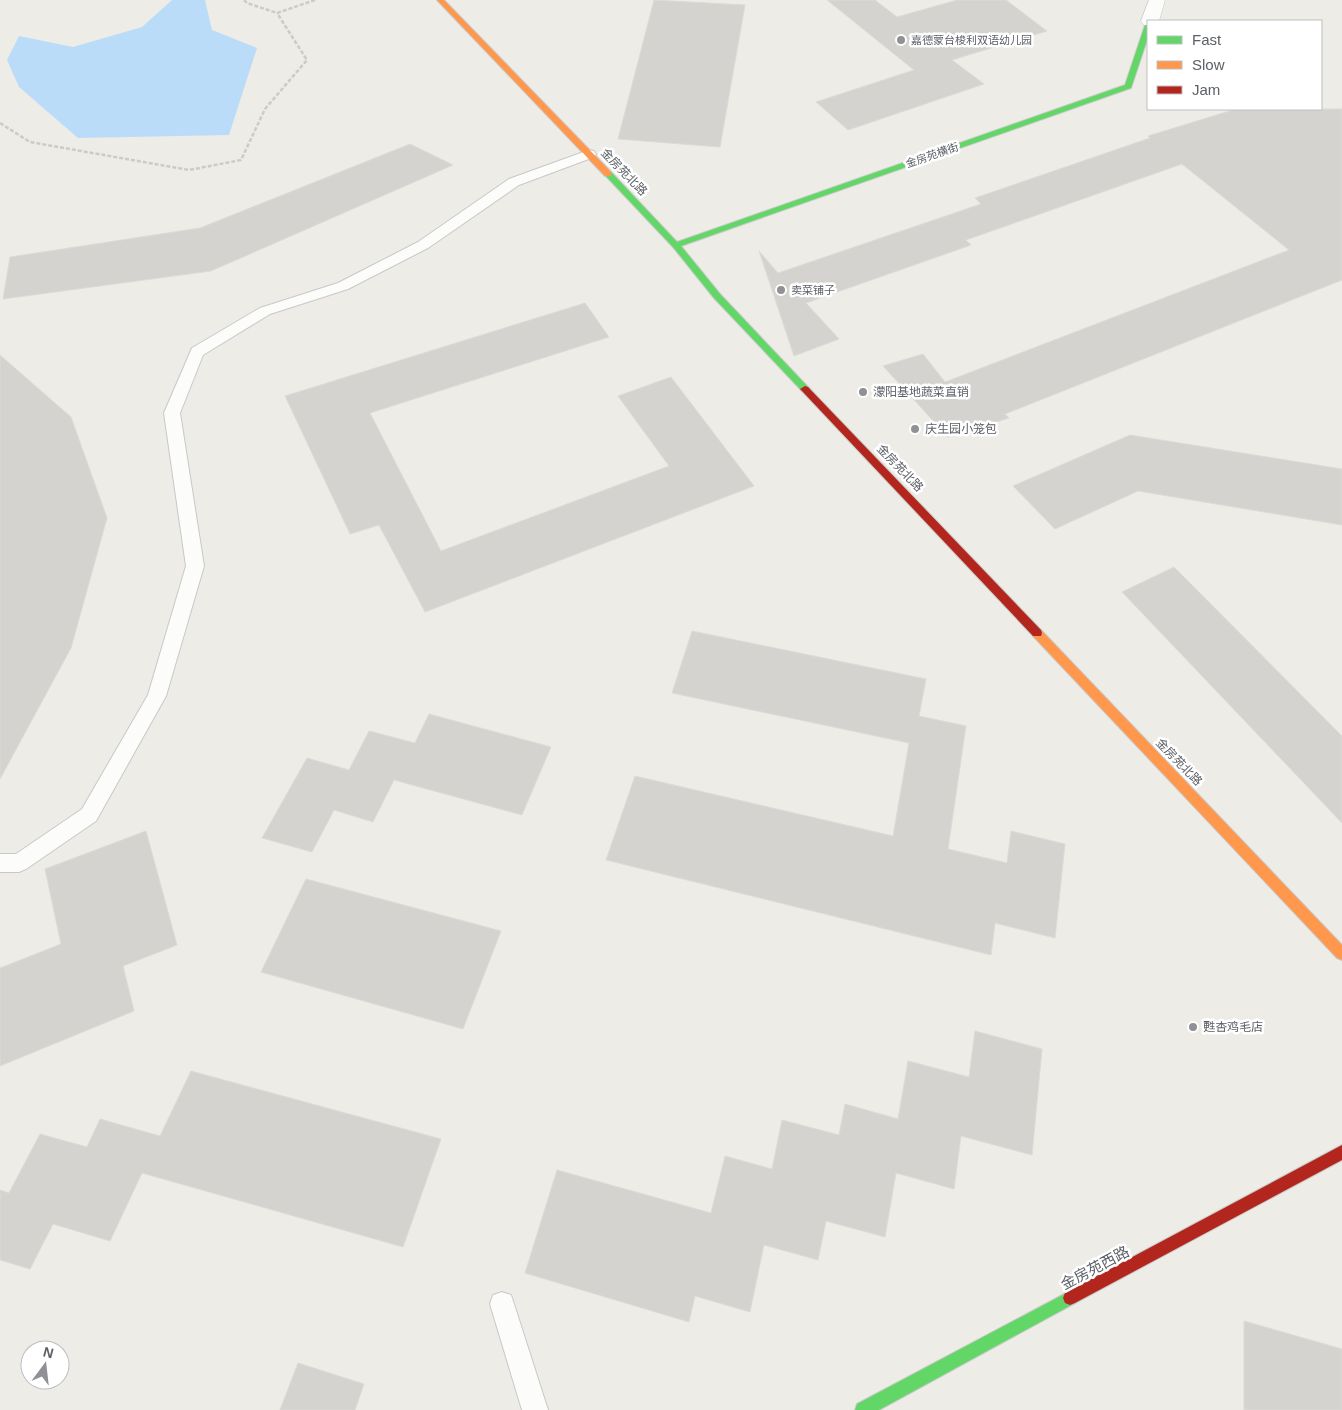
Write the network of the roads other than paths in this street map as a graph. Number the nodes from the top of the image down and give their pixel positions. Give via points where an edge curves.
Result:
1 (440, 0) edge
2 (1157, 0) edge
3 (1150, 20) edge
4 (1147, 30) edge
5 (589, 154) junction
6 (676, 245) junction
7 (0, 863) edge
8 (1342, 954) edge
9 (1342, 1152) edge
10 (502, 1304) dead end
11 (535, 1410) edge
12 (863, 1410) edge

1 - 5 street, 金房苑北路
2 - 3 street
4 - 6 street, 金房苑横街 via 1128,86
5 - 6 street, 金房苑北路
5 - 7 lane via 514,182 423,245 343,286 265,311 197,352 172,413 195,566 157,696 88,815 19,863
6 - 8 street, 金房苑北路 via 717,296
9 - 12 street, 金房苑西路
10 - 11 lane

